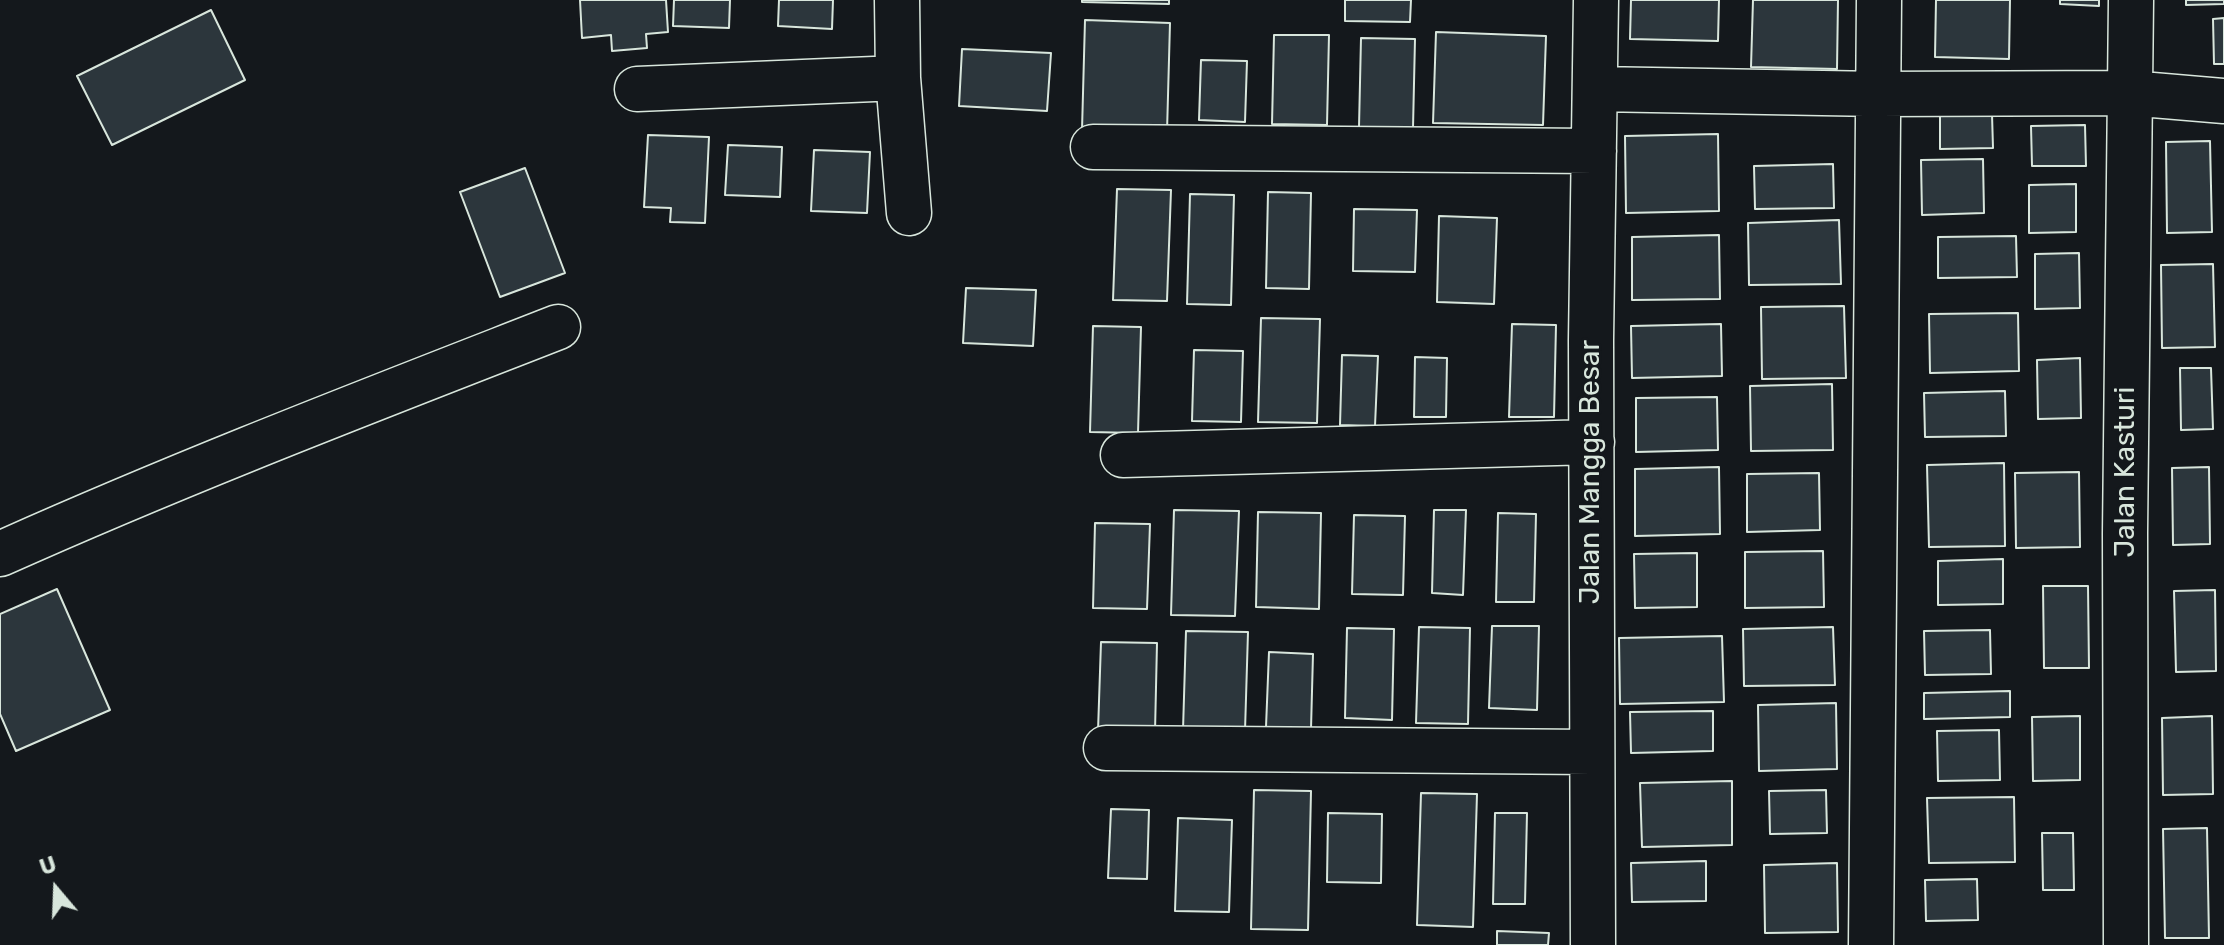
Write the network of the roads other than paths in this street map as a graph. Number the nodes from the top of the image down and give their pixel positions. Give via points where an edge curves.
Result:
1 (897, 0) edge
2 (1596, 0) edge
3 (1879, 0) edge
4 (2131, 0) edge
5 (898, 78) junction
6 (637, 89) dead end
7 (1595, 89) junction
8 (2129, 93) junction
9 (1879, 94) junction
10 (2224, 101) edge
11 (1093, 147) dead end
12 (1594, 151) junction
13 (909, 213) dead end
14 (558, 327) dead end
15 (1592, 442) junction
16 (1123, 455) dead end
17 (0, 554) edge
18 (1106, 748) dead end
19 (1591, 752) junction
20 (1593, 945) edge
21 (1871, 945) edge
22 (2126, 945) edge

1 - 5 street
2 - 7 street, Jalan Mangga Besar
3 - 9 street
4 - 8 street, Jalan Kasturi
5 - 6 street
5 - 13 street
7 - 9 street
7 - 12 street, Jalan Mangga Besar
8 - 9 street
8 - 10 street
8 - 22 street, Jalan Kasturi
9 - 21 street
11 - 12 street
12 - 15 street, Jalan Mangga Besar
14 - 17 street via 109,505
15 - 16 street
15 - 19 street, Jalan Mangga Besar
18 - 19 street
19 - 20 street, Jalan Mangga Besar

